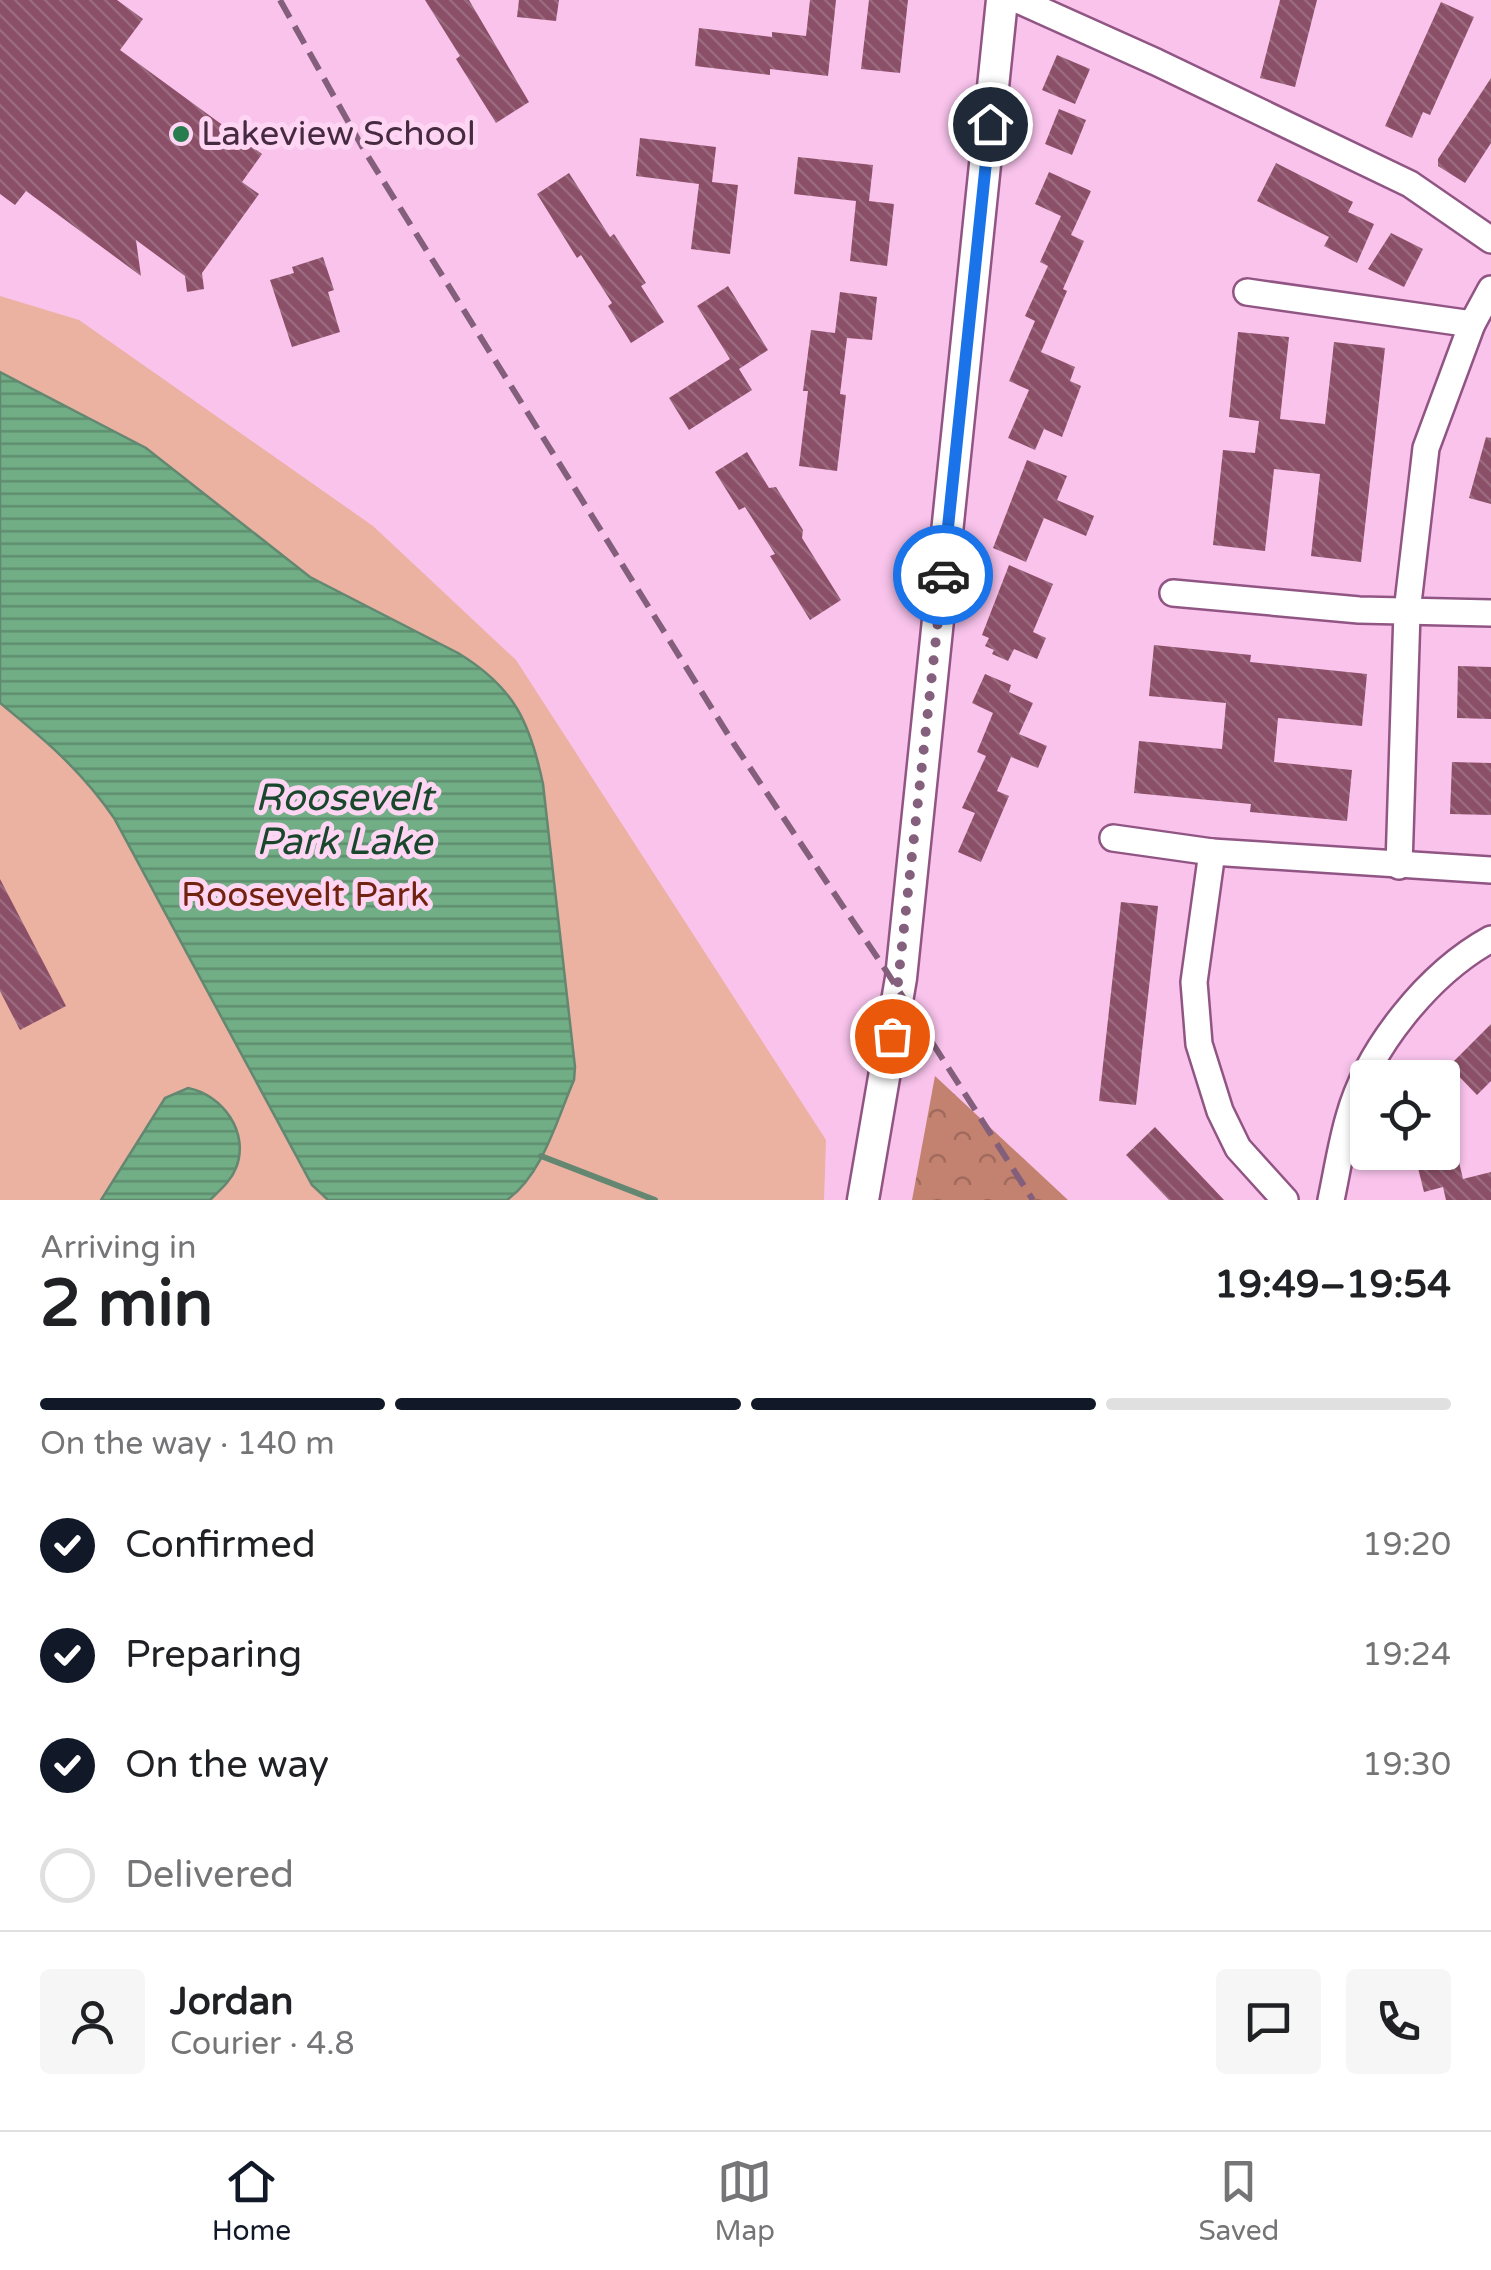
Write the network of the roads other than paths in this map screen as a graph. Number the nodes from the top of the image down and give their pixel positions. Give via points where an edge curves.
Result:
1 (1002, 0) edge
2 (1018, 0) edge
3 (1491, 240) edge
4 (1491, 289) edge
5 (1247, 292) dead end
6 (1472, 324) junction
7 (1172, 593) dead end
8 (1407, 612) junction
9 (1491, 614) edge
10 (1113, 838) dead end
11 (1212, 852) junction
12 (1399, 866) junction
13 (1491, 870) edge
14 (1491, 939) edge
15 (863, 1200) edge
16 (1285, 1200) edge
17 (1331, 1200) edge

1 - 15 street via 901,978
2 - 3 street via 1410,184
4 - 6 street
5 - 6 street
6 - 8 street via 1426,448
7 - 8 street
8 - 9 street
8 - 12 street
10 - 11 street
11 - 12 street
11 - 16 street via 1194,982 1200,1044 1238,1148
12 - 13 street
14 - 17 street via 1463,955 1414,1002 1376,1056 1349,1113

